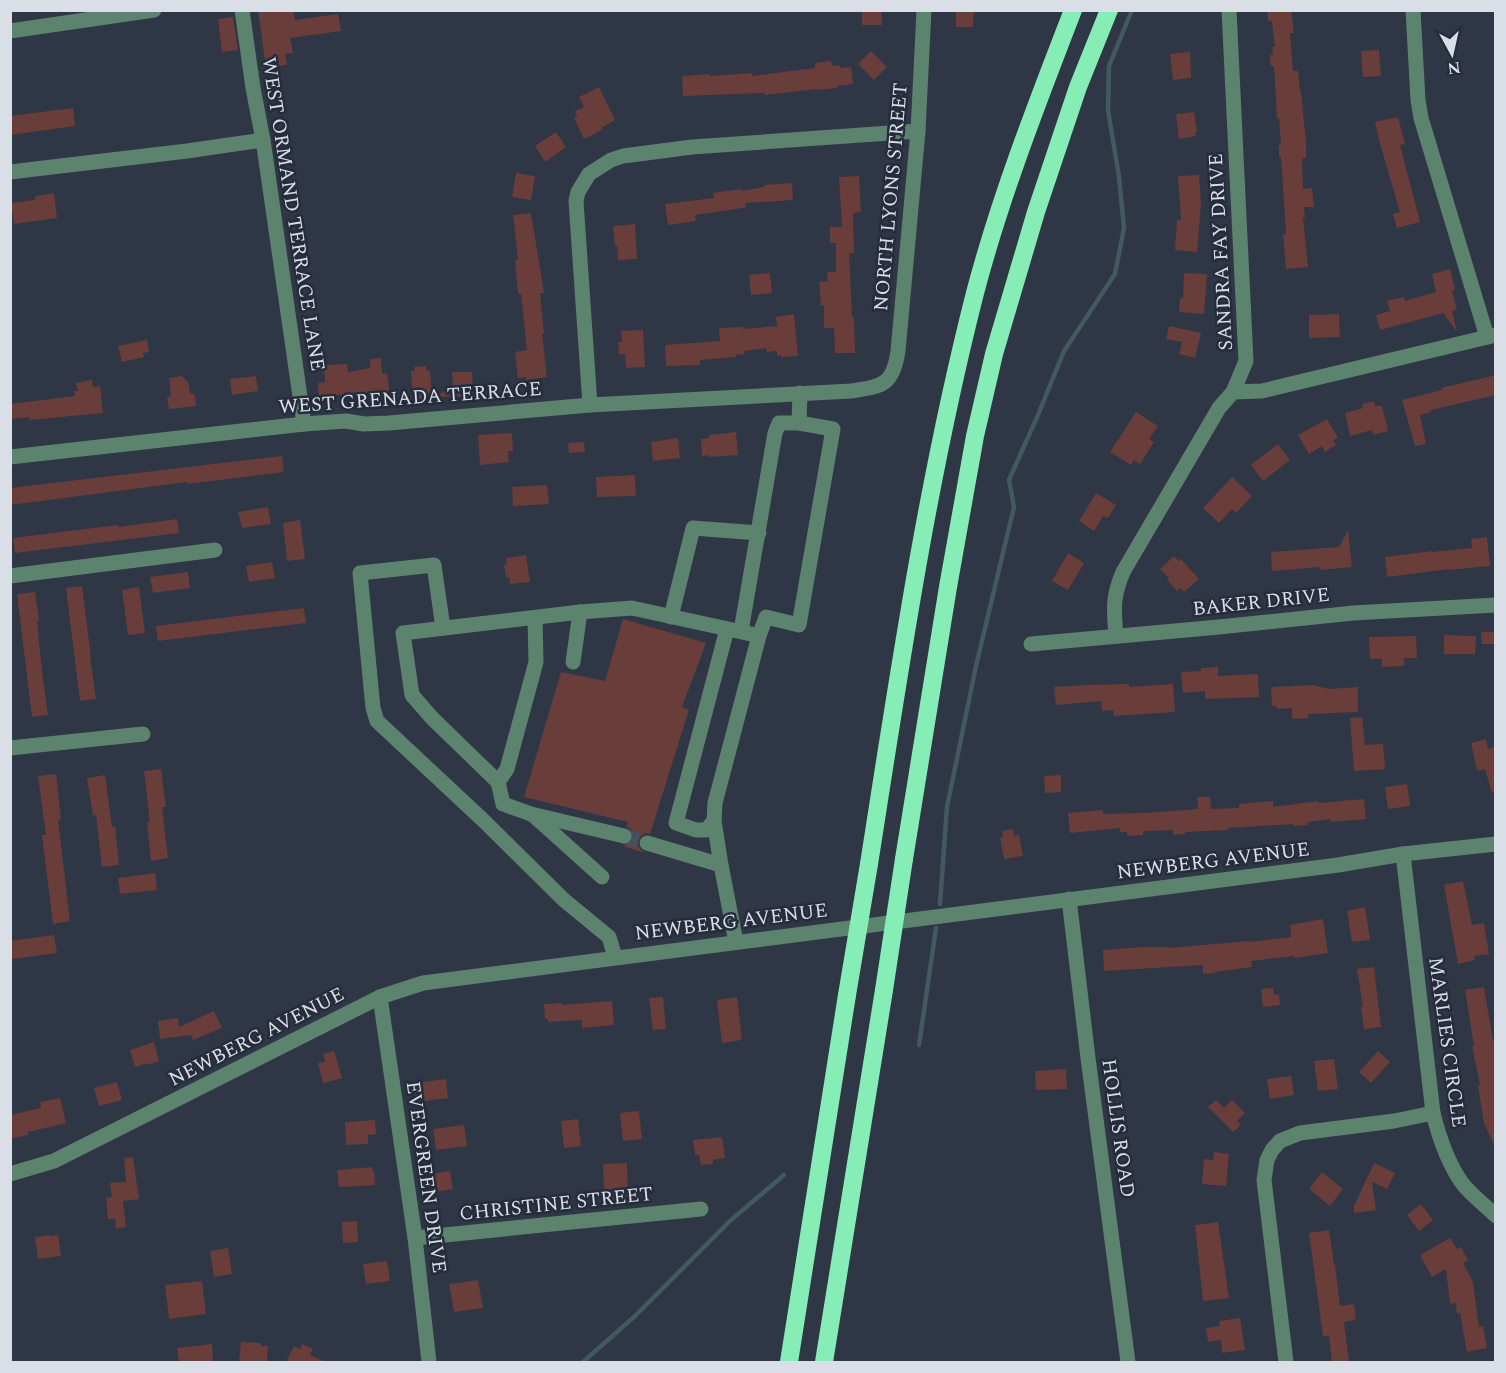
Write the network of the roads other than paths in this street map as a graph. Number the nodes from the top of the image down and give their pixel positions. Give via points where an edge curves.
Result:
1 (154, 10) edge
2 (242, 10) edge
3 (924, 10) edge
4 (1072, 10) edge
5 (1109, 10) edge
6 (1229, 10) edge
7 (1413, 10) edge
8 (10, 32) edge
9 (918, 131) junction
10 (263, 140) junction
11 (10, 172) edge
12 (1491, 336) edge
13 (884, 383) joint
14 (1233, 392) junction
15 (800, 393) junction
16 (590, 405) junction
17 (799, 423) junction
18 (304, 424) junction
19 (10, 457) edge
20 (759, 533) junction
21 (214, 550) dead end
22 (10, 576) edge
23 (1496, 605) edge
24 (580, 612) junction
25 (671, 616) junction
26 (535, 618) junction
27 (442, 628) junction
28 (734, 630) junction
29 (759, 636) junction
30 (1116, 636) junction
31 (1031, 644) dead end
32 (573, 662) dead end
33 (143, 734) dead end
34 (10, 748) edge
35 (498, 782) junction
36 (503, 804) junction
37 (531, 814) junction
38 (484, 821) junction
39 (714, 821) junction
40 (624, 836) tunnel mouth
41 (647, 843) tunnel mouth
42 (1496, 843) edge
43 (1403, 854) junction
44 (721, 865) junction
45 (602, 877) dead end
46 (1069, 899) junction
47 (736, 942) junction
48 (615, 957) junction
49 (380, 997) junction
50 (1433, 1113) junction
51 (10, 1174) edge
52 (700, 1209) dead end
53 (1496, 1216) edge
54 (415, 1238) junction
55 (429, 1362) edge
56 (789, 1362) edge
57 (824, 1362) edge
58 (1128, 1362) edge
59 (1286, 1362) edge

1 - 8 street
2 - 10 street, WEST ORMAND TERRACE LANE
3 - 9 street, NORTH LYONS STREET
4 - 56 highway, bridge via 997,219 949,401 918,556
5 - 57 highway, bridge via 1036,212 994,354 975,436
6 - 14 street, SANDRA FAY DRIVE via 1246,361
7 - 12 street via 1421,118
9 - 13 street, NORTH LYONS STREET via 898,351 892,374
9 - 16 street via 646,152 611,160 589,174 576,201
10 - 11 street
10 - 18 street, WEST ORMAND TERRACE LANE
12 - 14 street via 1262,391
13 - 15 street, WEST GRENADA TERRACE via 851,391
14 - 30 street, SANDRA FAY DRIVE via 1219,408 1123,572 1113,606
15 - 16 street, WEST GRENADA TERRACE
15 - 17 street
16 - 18 street, WEST GRENADA TERRACE via 389,423
17 - 20 street via 779,423 775,433
17 - 29 street via 833,429 798,625 766,617
18 - 19 street, WEST GRENADA TERRACE
20 - 25 street via 693,528
20 - 28 street
21 - 22 street
23 - 30 street, BAKER DRIVE via 1353,613
24 - 25 street via 632,608
24 - 26 street
24 - 32 street
25 - 28 street
26 - 27 street
26 - 35 street via 536,662 507,769
27 - 35 street via 403,633 412,695
27 - 38 street via 434,565 360,573 373,708 378,721
28 - 29 street
28 - 39 street via 676,823 706,830
29 - 39 street via 715,803
30 - 31 street, BAKER DRIVE
33 - 34 street
35 - 36 street
36 - 37 street
36 - 38 street
37 - 40 street
37 - 45 street
38 - 48 street via 564,900 609,937
39 - 44 street
41 - 44 street
42 - 43 street, NEWBERG AVENUE
43 - 46 street, NEWBERG AVENUE
43 - 50 street, MARLIES CIRCLE
44 - 47 street
46 - 47 street, NEWBERG AVENUE
46 - 58 street, HOLLIS ROAD
47 - 48 street, NEWBERG AVENUE
48 - 49 street, NEWBERG AVENUE via 423,983
49 - 51 street, NEWBERG AVENUE via 54,1161
49 - 54 street, EVERGREEN DRIVE
50 - 53 street, MARLIES CIRCLE via 1438,1136 1462,1184
50 - 59 street via 1300,1133 1272,1150 1264,1180
52 - 54 street, CHRISTINE STREET
54 - 55 street, EVERGREEN DRIVE

